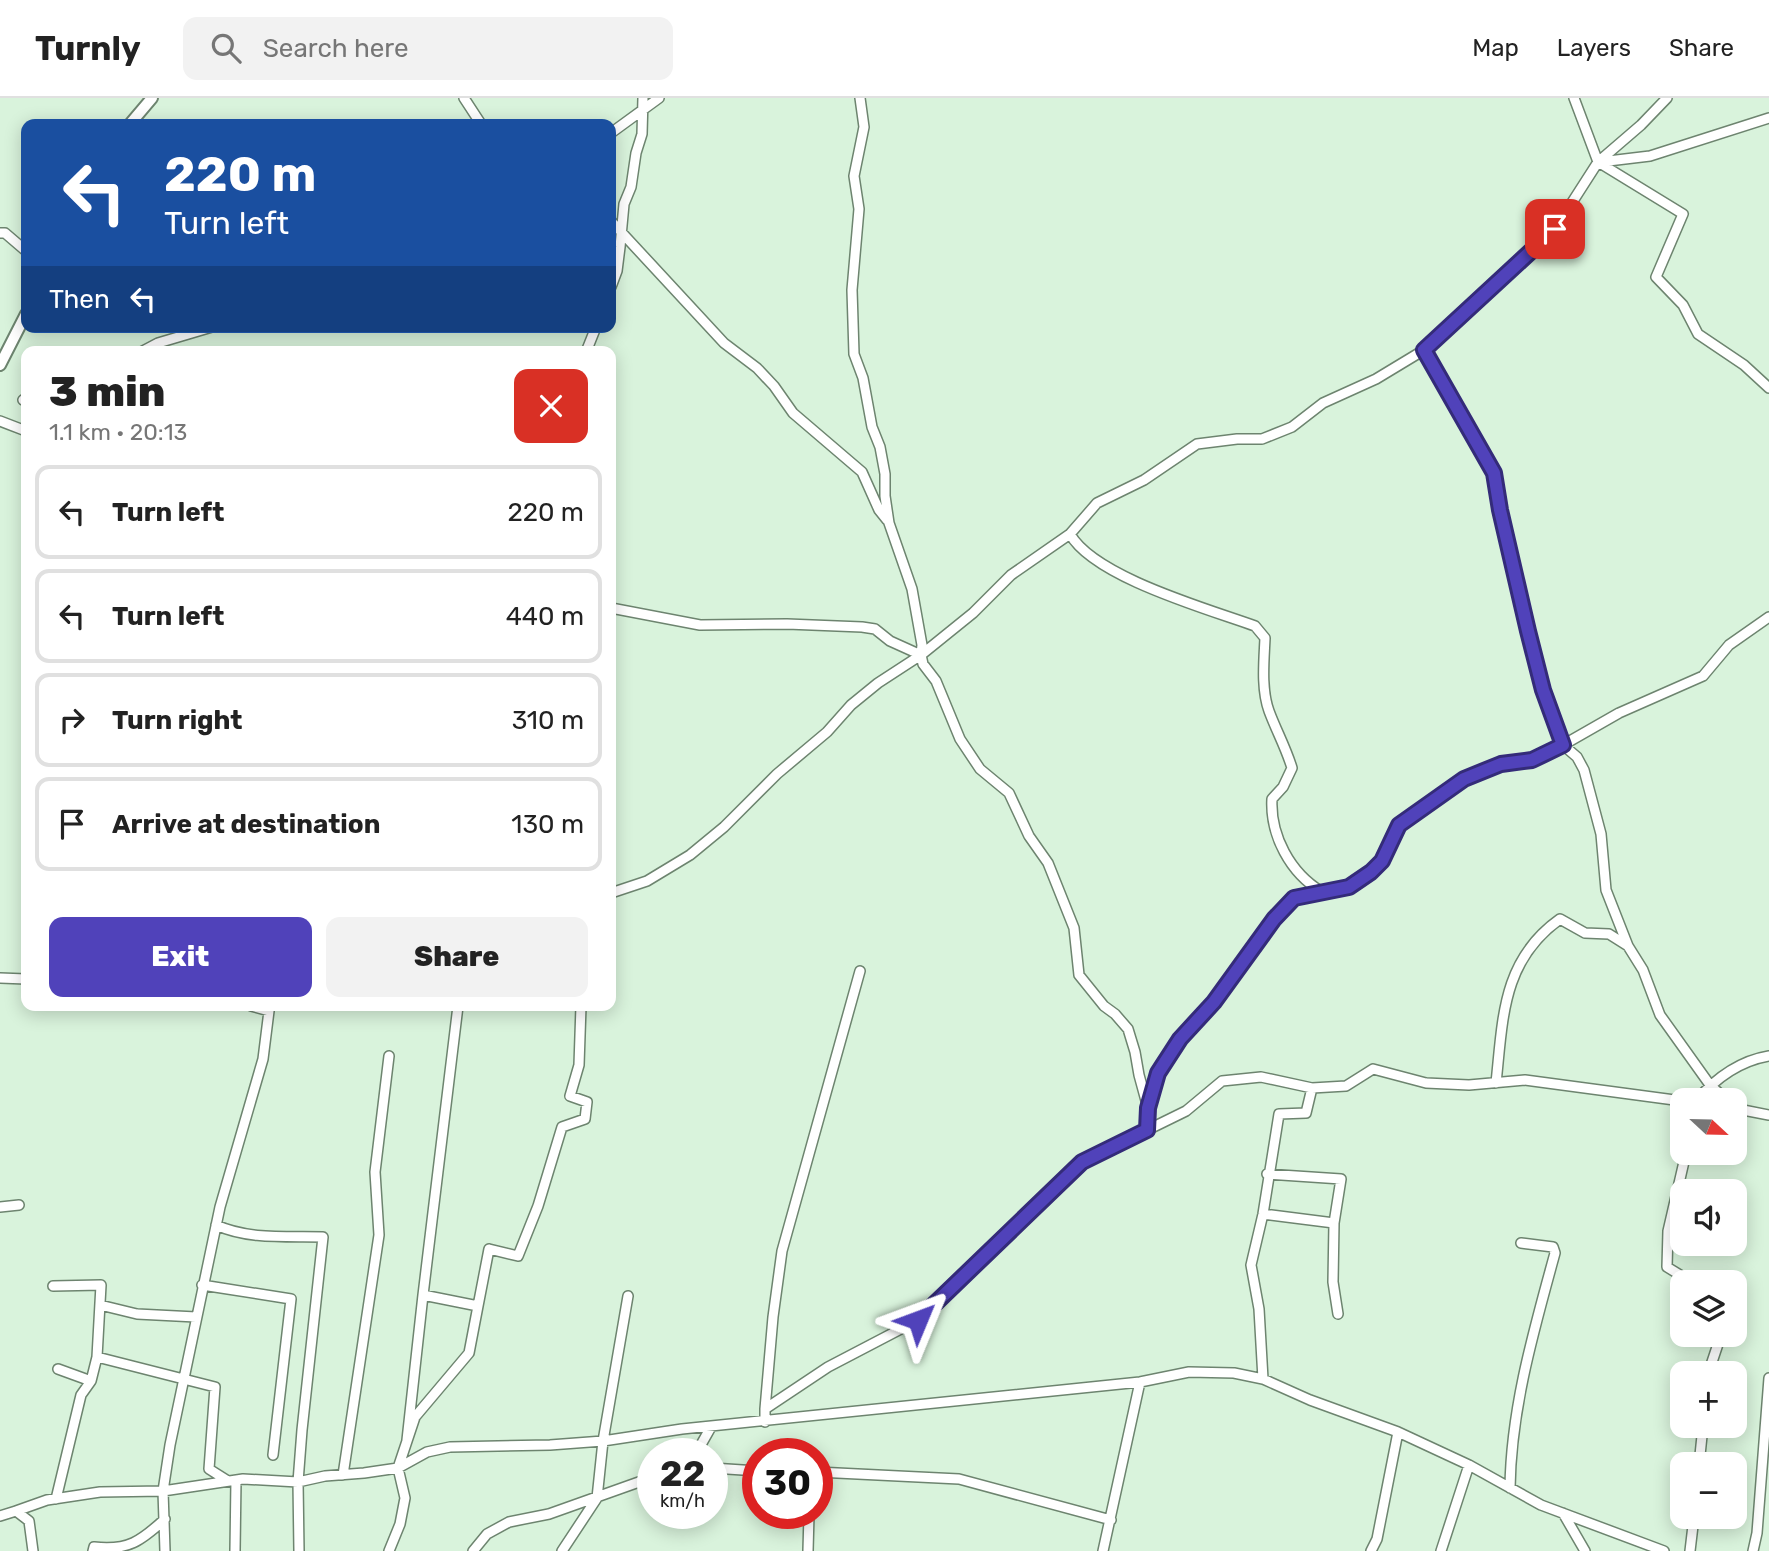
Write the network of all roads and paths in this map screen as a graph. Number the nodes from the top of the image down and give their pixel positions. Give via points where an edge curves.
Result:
1 (152, 98) edge
2 (464, 98) edge
3 (643, 98) edge
4 (659, 98) edge
5 (860, 98) edge
6 (1574, 98) edge
7 (1667, 98) edge
8 (644, 110) junction
9 (1769, 118) edge
10 (134, 119) edge
11 (478, 119) edge
12 (616, 130) edge
13 (1598, 162) junction
14 (616, 227) edge
15 (0, 233) edge
16 (621, 233) junction
17 (21, 246) edge
18 (616, 274) edge
19 (21, 324) edge
20 (192, 333) edge
21 (152, 346) edge
22 (1424, 350) junction
23 (0, 365) edge
24 (1769, 388) edge
25 (0, 421) edge
26 (21, 429) edge
27 (889, 523) junction
28 (1070, 534) junction
29 (616, 609) edge
30 (1769, 617) edge
31 (921, 655) junction
32 (1563, 745) junction
33 (616, 891) edge
34 (1322, 892) junction
35 (1628, 946) junction
36 (860, 971) dead end
37 (0, 978) edge
38 (21, 979) edge
39 (269, 1011) edge
40 (457, 1011) edge
41 (580, 1011) edge
42 (389, 1056) dead end
43 (1769, 1056) edge
44 (1496, 1083) junction
45 (1710, 1085) junction
46 (1312, 1088) junction
47 (1707, 1088) edge
48 (1713, 1088) edge
49 (1670, 1099) edge
50 (1148, 1108) junction
51 (1747, 1110) edge
52 (1769, 1115) edge
53 (1147, 1130) junction
54 (1683, 1166) edge
55 (1267, 1174) junction
56 (19, 1205) dead end
57 (0, 1207) edge
58 (1263, 1214) junction
59 (1334, 1223) junction
60 (216, 1225) junction
61 (1521, 1243) dead end
62 (1672, 1270) edge
63 (202, 1284) junction
64 (53, 1286) dead end
65 (423, 1295) junction
66 (628, 1296) dead end
67 (100, 1305) junction
68 (478, 1306) junction
69 (1338, 1314) dead end
70 (196, 1317) junction
71 (97, 1357) junction
72 (58, 1369) dead end
73 (1769, 1378) edge
74 (184, 1379) junction
75 (1263, 1379) junction
76 (91, 1381) junction
77 (1140, 1382) junction
78 (1768, 1392) edge
79 (765, 1409) junction
80 (765, 1422) junction
81 (711, 1427) junction
82 (1398, 1432) junction
83 (705, 1438) edge
84 (407, 1440) junction
85 (603, 1441) junction
86 (273, 1455) dead end
87 (1469, 1465) junction
88 (398, 1468) junction
89 (833, 1474) edge
90 (343, 1475) junction
91 (232, 1480) junction
92 (298, 1482) junction
93 (637, 1483) edge
94 (1510, 1488) junction
95 (163, 1492) junction
96 (597, 1498) junction
97 (56, 1499) junction
98 (16, 1511) junction
99 (1562, 1513) junction
100 (0, 1516) edge
101 (165, 1520) junction
102 (1111, 1520) junction
103 (809, 1529) edge
104 (1693, 1529) edge
105 (33, 1551) edge
106 (93, 1551) edge
107 (165, 1551) edge
108 (236, 1551) edge
109 (299, 1551) edge
110 (389, 1551) edge
111 (473, 1551) edge
112 (562, 1551) edge
113 (807, 1551) edge
114 (1102, 1551) edge
115 (1371, 1551) edge
116 (1441, 1551) edge
117 (1584, 1551) edge
118 (1664, 1551) edge
119 (1690, 1551) edge
120 (1753, 1551) edge

1 - 10 street
2 - 11 street
3 - 8 street
4 - 8 street
5 - 27 street via 864,127 854,176 859,209 852,290 854,354 880,447
6 - 13 street
7 - 13 street
8 - 12 street
8 - 16 street
9 - 13 street via 1650,156
13 - 22 street via 1555,229
13 - 24 street via 1683,214 1656,277 1684,305 1698,334
14 - 16 street
15 - 17 street
16 - 18 street
16 - 27 street via 724,343 766,377 793,413 862,472 878,510
19 - 23 street
20 - 21 street
22 - 28 street via 1323,403 1292,427 1262,439 1197,444 1144,480 1097,503
22 - 32 street via 1494,473 1528,631
25 - 26 street
27 - 31 street via 912,589
28 - 31 street via 1011,575
28 - 34 street via 1077,546 1128,578 1255,626 1265,638 1268,709 1292,768 1272,799 1271,818 1287,858 1306,883
29 - 31 street via 700,625 862,627 875,629 890,642
30 - 32 street via 1729,645 1703,676 1619,713
31 - 33 street via 851,705 690,855 648,881
31 - 50 street via 960,739 980,769 1009,793 1048,863 1074,928 1079,975 1128,1029
32 - 34 street via 1532,760 1501,764 1464,779 1399,825 1382,861 1371,872 1349,887
32 - 35 street via 1584,770 1601,834 1606,890
34 - 50 street via 1294,898 1274,919 1214,1002 1180,1039 1158,1073
35 - 44 street via 1609,934 1585,933 1560,919 1541,933 1520,961 1505,1004
35 - 45 street via 1661,1015
36 - 79 street via 782,1251
37 - 38 street
39 - 60 street via 263,1059
40 - 65 street
41 - 68 street via 579,1065 570,1096 587,1102 585,1119 562,1127 518,1256 489,1249
42 - 90 street via 375,1172 379,1235
43 - 45 street via 1737,1066
44 - 46 street via 1426,1083 1373,1069 1346,1086
44 - 49 street via 1525,1080
45 - 47 street
45 - 48 street
46 - 53 street via 1261,1077 1222,1081 1186,1111
46 - 55 street via 1306,1113 1279,1114
50 - 53 street
51 - 52 street
53 - 79 street via 1082,1162 918,1320 828,1367
54 - 62 street via 1668,1231 1667,1267
55 - 58 street
55 - 59 street via 1341,1180
56 - 57 street
58 - 59 street
58 - 75 street via 1251,1265
59 - 69 street via 1333,1282
60 - 63 street
60 - 92 street via 255,1235 323,1237
61 - 94 street via 1553,1247 1555,1253 1510,1449
63 - 70 street
63 - 86 street via 291,1299
64 - 67 street via 101,1285
65 - 68 street
65 - 84 street
66 - 85 street
67 - 70 street via 137,1314
67 - 71 street
68 - 84 street via 469,1353 415,1417
70 - 74 street
71 - 74 street
71 - 76 street
72 - 76 street
73 - 78 street
74 - 91 street via 215,1387 209,1469
74 - 95 street
75 - 77 street via 1189,1372
75 - 82 street
76 - 97 street via 81,1395
77 - 80 street
77 - 102 street
78 - 120 street
79 - 80 street
80 - 81 street
81 - 83 street
81 - 85 street
82 - 87 street
82 - 115 street
84 - 88 street
85 - 88 street via 450,1447 427,1452
85 - 96 street
87 - 94 street
87 - 116 street
88 - 90 street
88 - 110 street via 405,1498
89 - 102 street via 959,1479
90 - 92 street
91 - 92 street
91 - 95 street
91 - 108 street
92 - 109 street
93 - 96 street
94 - 99 street
95 - 97 street via 100,1492
95 - 101 street
96 - 111 street via 509,1522 487,1534
96 - 112 street
97 - 98 street
98 - 100 street
98 - 105 street via 29,1521
99 - 117 street
99 - 118 street
101 - 106 street via 125,1549 94,1547
101 - 107 street
102 - 114 street
103 - 113 street
104 - 119 street

